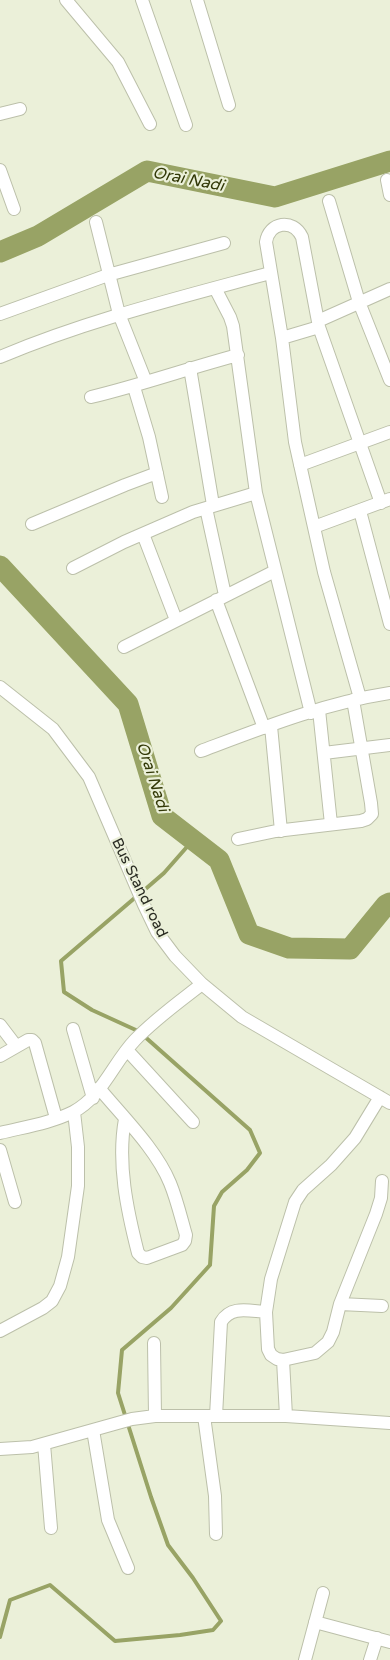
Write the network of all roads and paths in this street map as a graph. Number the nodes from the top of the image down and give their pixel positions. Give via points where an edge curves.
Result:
1 (66, 0) edge
2 (142, 0) edge
3 (197, 0) edge
4 (229, 105) dead end
5 (20, 109) dead end
6 (0, 114) edge
7 (150, 124) dead end
8 (186, 125) dead end
9 (0, 170) edge
10 (387, 180) dead end
11 (390, 195) edge
12 (329, 201) dead end
13 (14, 209) dead end
14 (96, 222) dead end
15 (224, 244) dead end
16 (270, 273) junction
17 (108, 276) junction
18 (216, 288) junction
19 (390, 289) edge
20 (359, 302) junction
21 (0, 314) edge
22 (119, 314) junction
23 (318, 324) junction
24 (282, 338) junction
25 (238, 355) junction
26 (0, 357) edge
27 (190, 368) junction
28 (390, 380) edge
29 (140, 384) junction
30 (92, 397) dead end
31 (390, 432) edge
32 (360, 444) junction
33 (300, 465) junction
34 (157, 473) junction
35 (256, 493) junction
36 (162, 497) dead end
37 (385, 501) edge
38 (209, 506) junction
39 (360, 511) junction
40 (32, 524) dead end
41 (314, 527) junction
42 (143, 534) junction
43 (73, 568) dead end
44 (275, 571) junction
45 (220, 598) junction
46 (176, 620) junction
47 (390, 624) edge
48 (124, 647) dead end
49 (0, 687) edge
50 (390, 693) edge
51 (356, 699) junction
52 (315, 711) junction
53 (267, 727) junction
54 (390, 744) edge
55 (362, 748) junction
56 (201, 751) dead end
57 (324, 752) junction
58 (331, 824) junction
59 (281, 830) junction
60 (238, 839) dead end
61 (202, 984) junction
62 (0, 1025) edge
63 (73, 1029) dead end
64 (16, 1046) junction
65 (130, 1046) junction
66 (0, 1056) edge
67 (96, 1093) junction
68 (385, 1100) edge
69 (74, 1112) junction
70 (56, 1118) junction
71 (125, 1120) junction
72 (193, 1122) dead end
73 (0, 1133) edge
74 (0, 1150) edge
75 (382, 1181) dead end
76 (5, 1190) edge
77 (15, 1202) dead end
78 (340, 1304) junction
79 (382, 1306) dead end
80 (266, 1312) junction
81 (0, 1331) edge
82 (154, 1343) dead end
83 (283, 1360) junction
84 (155, 1416) junction
85 (210, 1416) junction
86 (286, 1416) junction
87 (390, 1423) edge
88 (93, 1430) junction
89 (44, 1444) junction
90 (0, 1449) edge
91 (51, 1528) dead end
92 (216, 1534) dead end
93 (128, 1568) dead end
94 (323, 1593) dead end
95 (315, 1622) junction
96 (377, 1638) junction
97 (390, 1642) edge
98 (305, 1660) edge
99 (370, 1660) edge

1 - 7 street via 118,62
2 - 8 street
3 - 4 street
5 - 6 street
9 - 13 street
10 - 11 street
12 - 20 street
14 - 17 street
15 - 17 street
16 - 18 street
16 - 23 street via 267,234 277,227 295,227 302,237
16 - 24 street
17 - 21 street
17 - 22 street
18 - 22 street
18 - 25 street via 230,317
19 - 20 street
20 - 23 street
20 - 28 street
22 - 26 street
22 - 29 street
23 - 24 street
23 - 32 street
24 - 33 street
25 - 27 street
25 - 35 street
27 - 29 street
27 - 38 street
29 - 30 street
29 - 34 street
31 - 32 street
32 - 33 street
32 - 37 street
33 - 41 street
34 - 36 street
34 - 40 street
35 - 38 street
35 - 44 street
37 - 39 street
38 - 42 street
38 - 45 street
39 - 41 street
39 - 47 street
41 - 51 street
42 - 43 street
42 - 46 street
44 - 45 street
44 - 52 street
45 - 46 street
45 - 53 street
46 - 48 street
49 - 61 street, Bus Stand road via 53,729 78,760 89,777 157,932
50 - 51 street
51 - 52 street
51 - 55 street
52 - 53 street
52 - 57 street
53 - 56 street
53 - 59 street
54 - 55 street
55 - 57 street
55 - 58 street via 372,814 361,821
57 - 58 street
58 - 59 street
59 - 60 street
61 - 65 street
61 - 68 street, Bus Stand road via 242,1017
62 - 64 street
63 - 67 street
64 - 66 street
64 - 70 street via 28,1040 36,1043
65 - 67 street
65 - 72 street
67 - 69 street
67 - 71 street
68 - 80 street via 331,1165 303,1190 296,1202 271,1279
69 - 70 street
69 - 81 street via 78,1186 68,1257 60,1286 43,1308
70 - 73 street
71 - 71 street via 161,1165 186,1235 182,1244 147,1258 138,1253 127,1203 122,1154
74 - 76 street
75 - 78 street via 376,1214
76 - 77 street
78 - 79 street
78 - 83 street via 333,1332 323,1348
80 - 83 street via 268,1350 276,1359
80 - 85 street via 230,1311 221,1322
82 - 84 street
83 - 86 street
84 - 85 street
84 - 88 street
85 - 86 street
85 - 92 street
86 - 87 street
88 - 89 street
88 - 93 street via 108,1520
89 - 90 street
89 - 91 street
94 - 95 street
95 - 96 street
95 - 98 street
96 - 97 street
96 - 99 street

